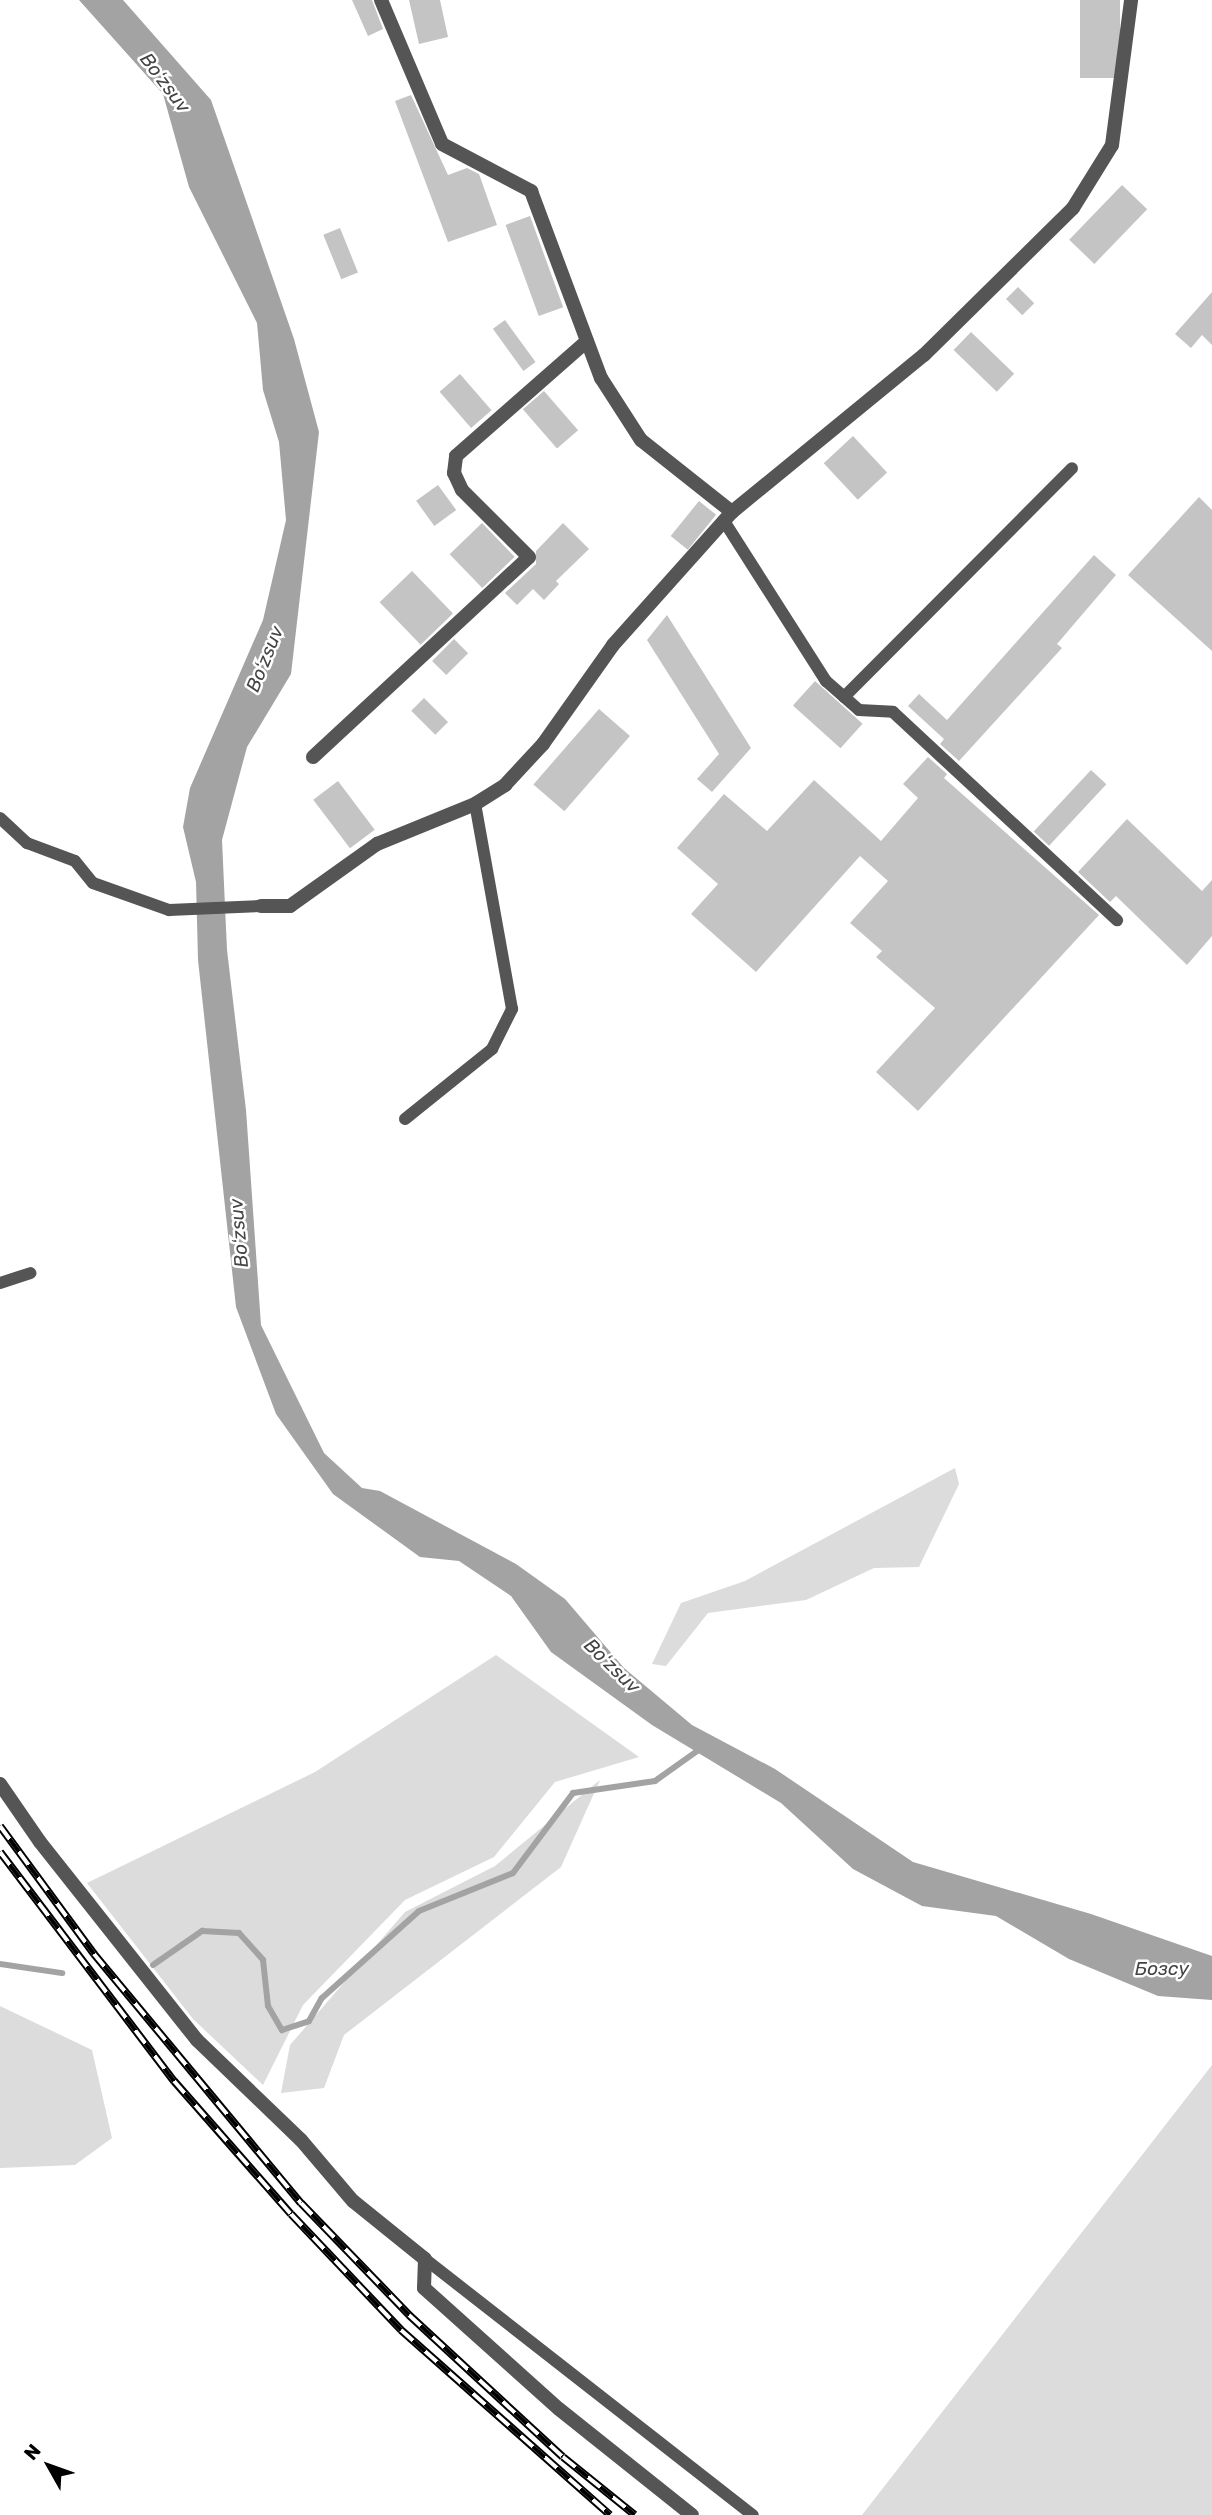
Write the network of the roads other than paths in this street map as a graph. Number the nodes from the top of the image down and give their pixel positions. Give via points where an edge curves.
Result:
1 (381, 0) edge
2 (1131, 0) edge
3 (587, 341) junction
4 (1072, 468) dead end
5 (728, 516) junction
6 (844, 697) junction
7 (313, 757) dead end
8 (475, 804) junction
9 (0, 818) edge
10 (261, 905) joint
11 (1117, 920) dead end
12 (405, 1119) dead end
13 (30, 1273) dead end
14 (0, 1283) edge
15 (0, 1784) edge
16 (425, 2259) junction
17 (692, 2515) edge
18 (753, 2515) edge

1 - 3 street via 442,144 531,191
2 - 5 street via 1112,145 1073,208 924,355
3 - 5 street via 601,378 641,440
3 - 7 street via 456,456 454,473 461,490 529,557
4 - 6 lane
5 - 6 lane via 826,681
5 - 8 street via 613,645 544,744 505,785
6 - 11 lane via 859,710 893,712
8 - 10 street via 377,844 290,906
8 - 12 lane via 512,1009 492,1049
9 - 10 lane via 27,843 75,861 93,883 169,910
13 - 14 lane
15 - 16 street via 40,1842 197,2040 301,2140 353,2201
16 - 17 street via 424,2288 559,2409
16 - 18 lane

